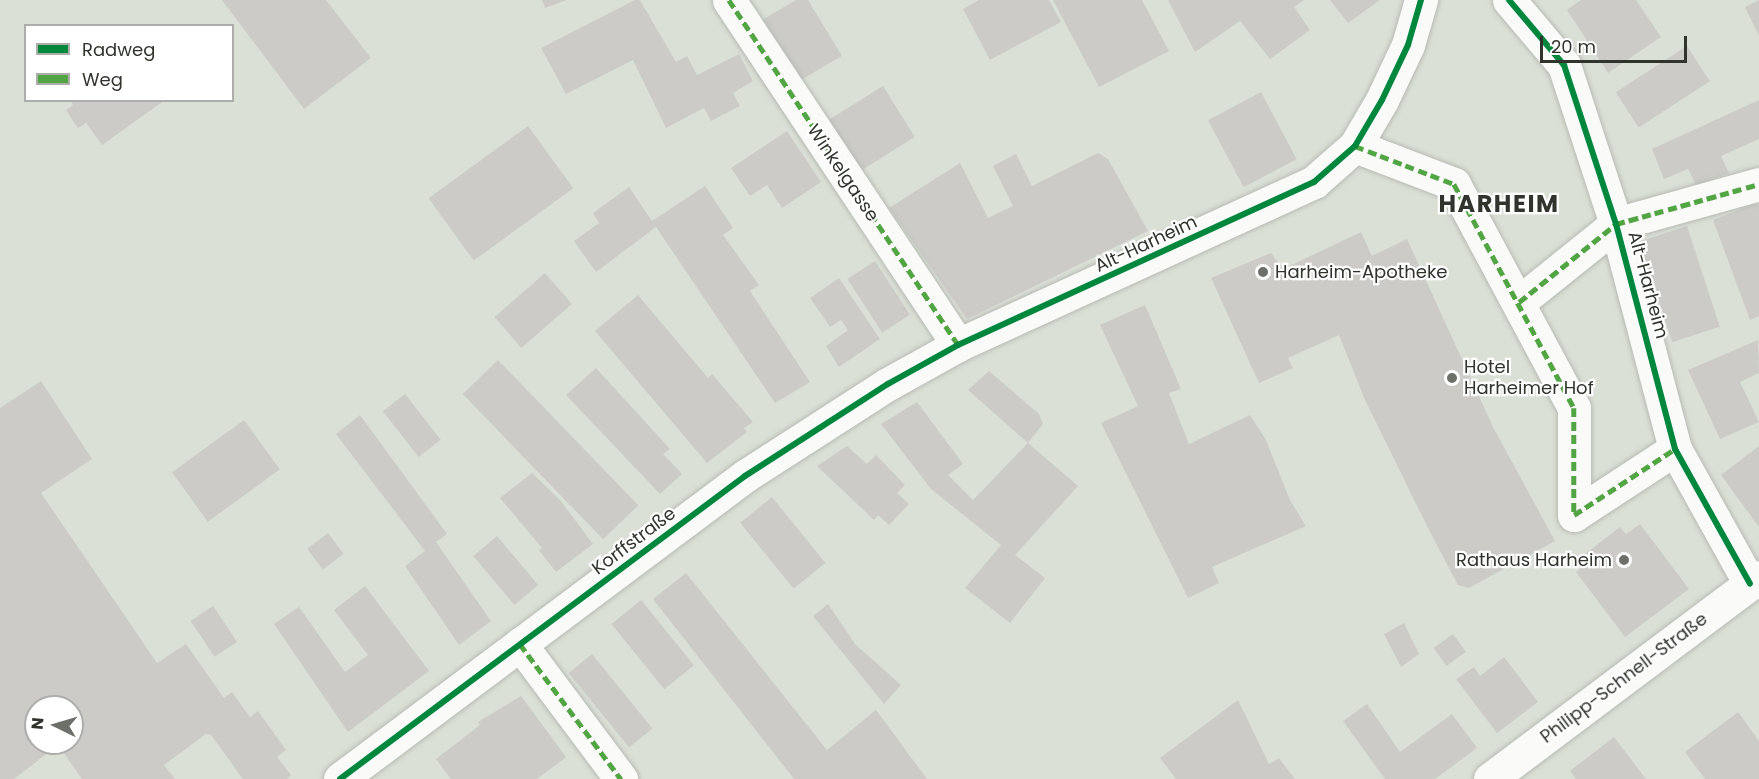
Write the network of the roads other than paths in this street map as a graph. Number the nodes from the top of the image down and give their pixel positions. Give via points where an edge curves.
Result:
1 (729, 0) edge
2 (1421, 0) edge
3 (1509, 0) edge
4 (1355, 146) junction
5 (1759, 184) edge
6 (1616, 224) junction
7 (1519, 302) junction
8 (958, 345) junction
9 (1675, 449) junction
10 (1754, 580) edge
11 (520, 644) junction
12 (340, 779) edge
13 (621, 779) edge
14 (1490, 779) edge

1 - 8 street, Winkelgasse
2 - 4 street, Alt-Harheim via 1408,45
3 - 6 street, Alt-Harheim via 1564,65
4 - 7 street via 1454,184
4 - 8 street, Alt-Harheim via 1314,183
5 - 6 street
6 - 7 street
6 - 9 street, Alt-Harheim
7 - 9 street via 1574,408 1574,515
8 - 11 street, Korffstraße via 888,384 745,476
9 - 10 street, Alt-Harheim
10 - 14 street, Philipp-Schnell-Straße
11 - 12 street, Korffstraße
11 - 13 street

